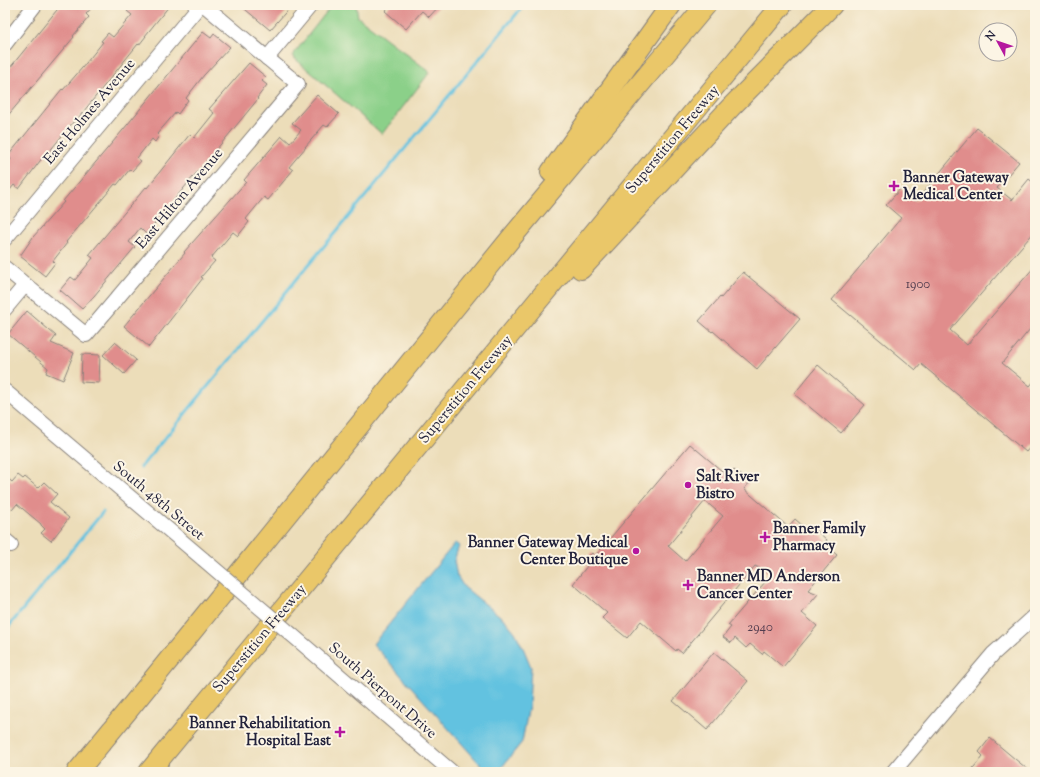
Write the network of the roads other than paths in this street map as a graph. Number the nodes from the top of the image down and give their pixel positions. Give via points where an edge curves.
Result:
1 (35, 5) edge
2 (200, 5) edge
3 (204, 5) edge
4 (311, 5) edge
5 (671, 5) edge
6 (706, 5) edge
7 (782, 5) edge
8 (832, 5) edge
9 (5, 44) edge
10 (267, 58) junction
11 (512, 237) junction
12 (5, 239) edge
13 (5, 268) edge
14 (26, 285) junction
15 (5, 309) edge
16 (5, 391) edge
17 (430, 432) junction
18 (1035, 616) edge
19 (291, 634) joint
20 (129, 709) junction
21 (72, 772) edge
22 (77, 772) edge
23 (149, 772) edge
24 (452, 772) edge
25 (894, 772) edge

1 - 9 street
2 - 12 street, East Holmes Avenue
3 - 10 street
4 - 10 street
5 - 11 highway via 520,214
6 - 11 highway
7 - 17 highway, Superstition Freeway
8 - 17 highway via 731,107
10 - 14 street, East Hilton Avenue via 298,84 86,335
11 - 20 highway
13 - 14 street
14 - 15 street
16 - 19 street, South 48th Street, bridge
17 - 23 highway, Superstition Freeway
18 - 25 street via 993,654
19 - 24 street, South Pierpont Drive
20 - 21 highway
20 - 22 highway

